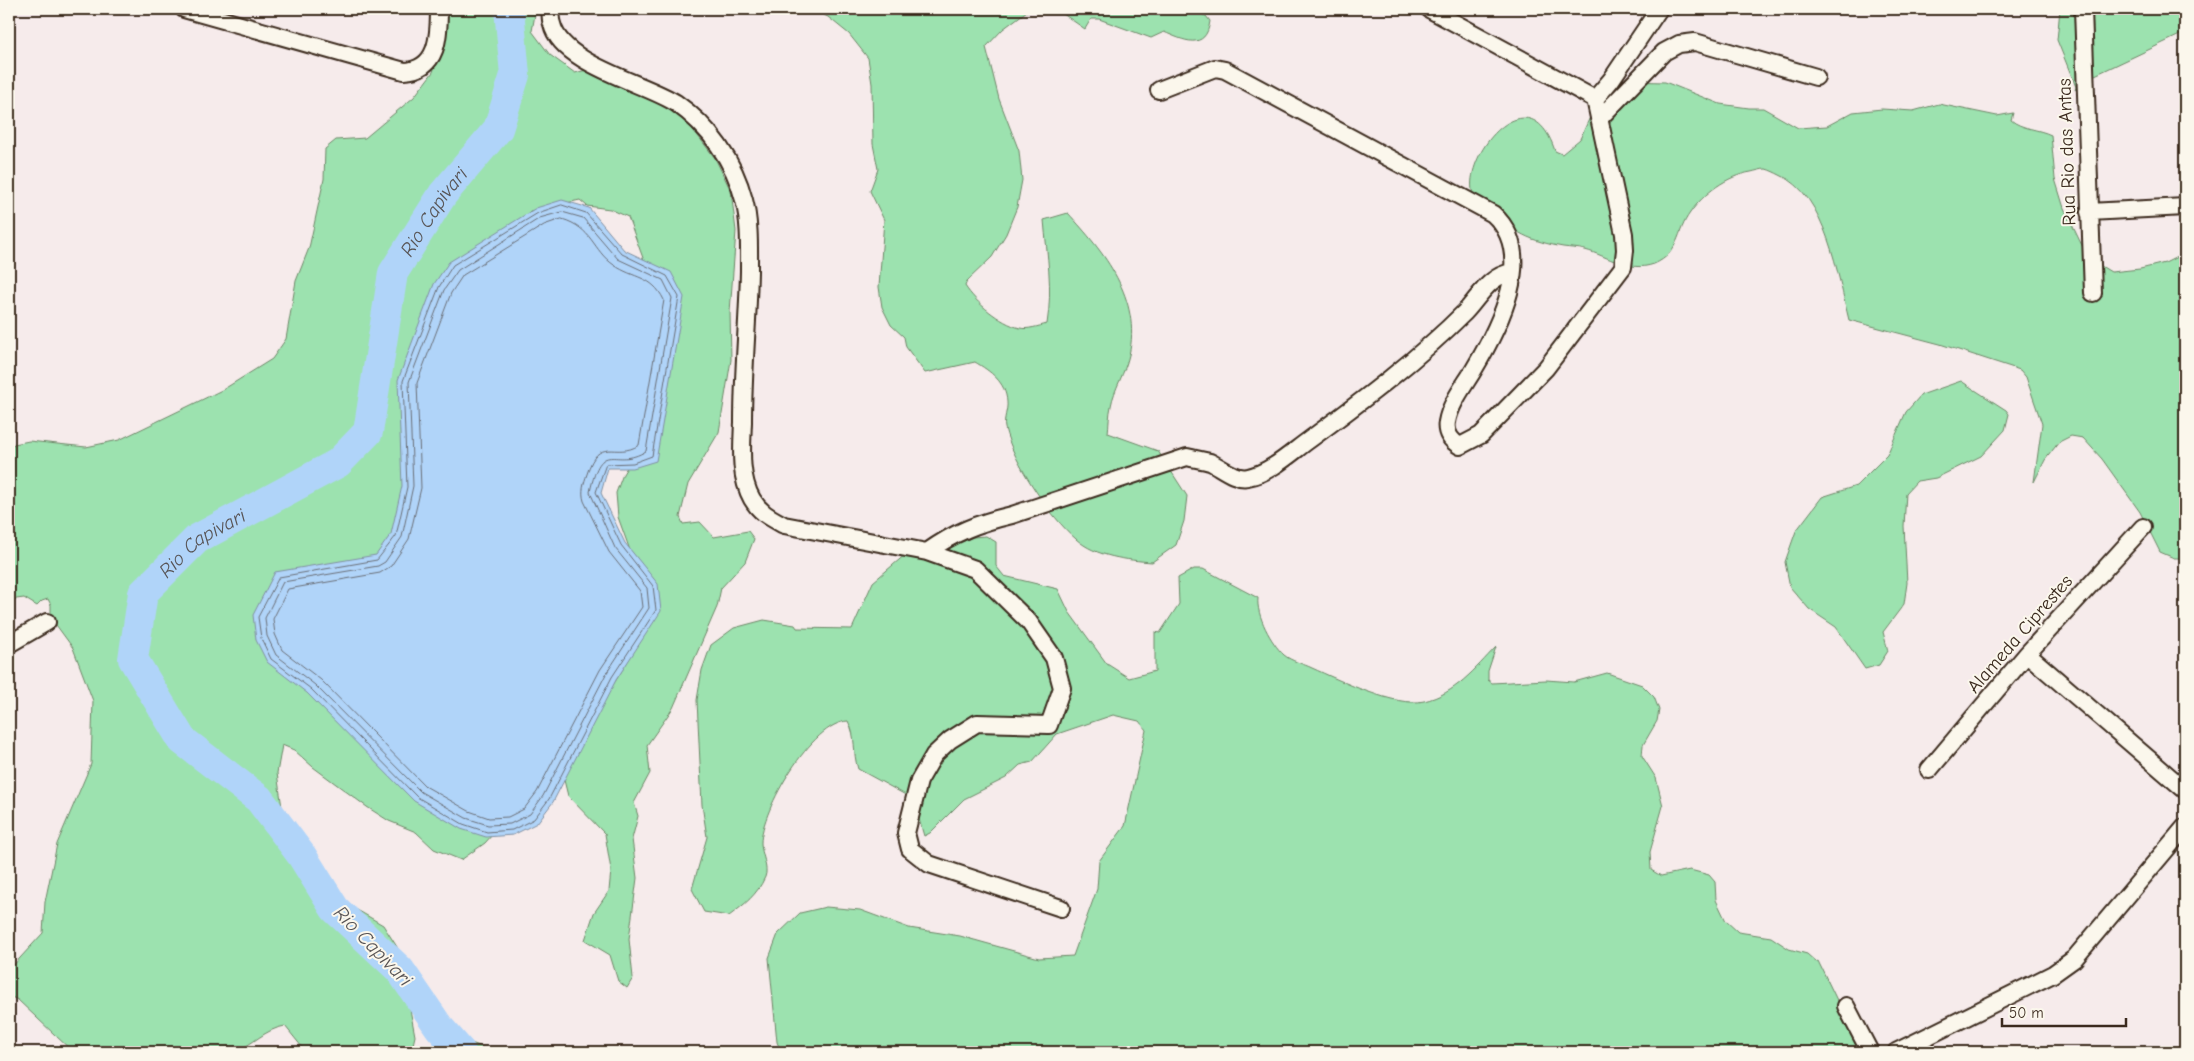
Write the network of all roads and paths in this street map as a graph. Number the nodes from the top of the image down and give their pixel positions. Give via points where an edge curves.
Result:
1 (184, 9) edge
2 (439, 9) edge
3 (1428, 9) edge
4 (1659, 9) edge
5 (2083, 9) edge
6 (551, 17) edge
7 (1816, 77) dead end
8 (1159, 90) dead end
9 (1595, 99) junction
10 (1599, 119) junction
11 (2185, 207) edge
12 (2089, 212) junction
13 (1512, 272) junction
14 (2093, 293) dead end
15 (2143, 527) dead end
16 (926, 552) junction
17 (47, 622) dead end
18 (9, 644) edge
19 (2028, 654) junction
20 (1929, 770) dead end
21 (2185, 790) edge
22 (2185, 828) edge
23 (1061, 908) dead end
24 (1846, 1006) dead end
25 (1870, 1052) edge
26 (1896, 1052) edge

1 - 2 street via 404,71 422,68 435,51
3 - 9 street
4 - 9 street
5 - 12 street, Rua Rio das Antas
6 - 16 street via 566,45 579,56 681,107 712,136 734,168 745,202 749,249 742,436 743,468 753,500 764,515 784,525
7 - 10 street via 1695,42 1679,44 1664,52
8 - 13 street via 1215,68 1225,70 1493,214 1503,222 1514,252
9 - 10 street
10 - 13 street via 1624,234 1623,267 1546,368 1481,435 1460,446 1449,436 1447,420 1490,342 1509,293
11 - 12 street
12 - 14 street, Rua Rio das Antas
13 - 16 street via 1492,280 1465,312 1410,360 1265,471 1246,478 1188,457 984,522 954,533
15 - 19 street, Alameda Ciprestes
16 - 23 street via 975,569 1028,622 1054,658 1062,688 1049,725 977,723 950,740 934,756 914,795 906,833 910,850 929,864
17 - 18 street
19 - 20 street, Alameda Ciprestes
19 - 21 street
22 - 26 street via 2074,959 2053,974
24 - 25 street

